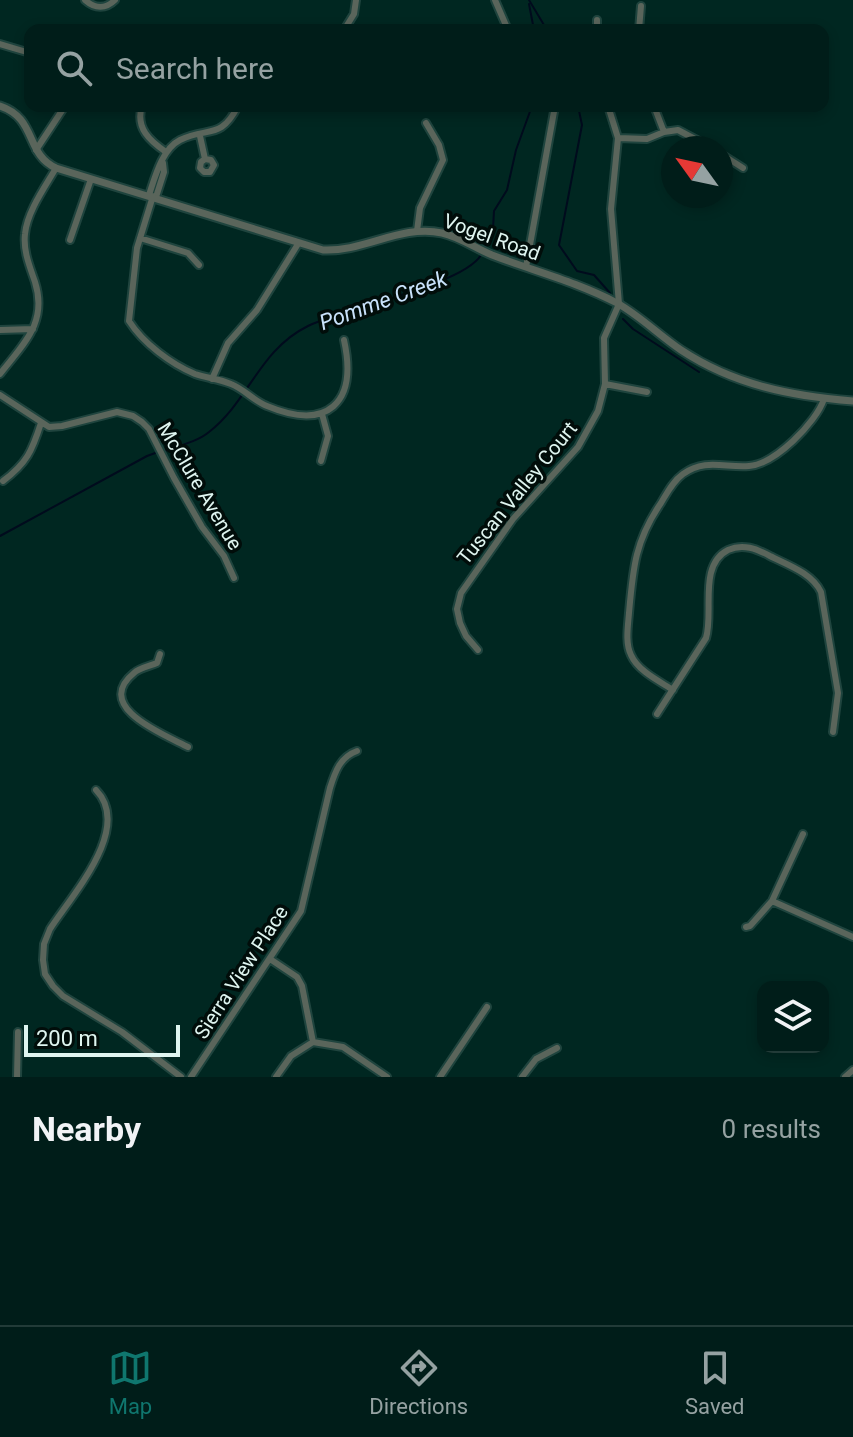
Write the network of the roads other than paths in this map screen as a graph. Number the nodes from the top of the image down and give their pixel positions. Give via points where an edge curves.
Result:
1 (85, 0) edge
2 (115, 0) edge
3 (356, 0) edge
4 (495, 0) edge
5 (641, 6) dead end
6 (597, 20) dead end
7 (348, 24) edge
8 (505, 24) edge
9 (597, 24) edge
10 (640, 24) edge
11 (0, 44) edge
12 (24, 51) edge
13 (0, 106) edge
14 (61, 112) edge
15 (140, 112) edge
16 (234, 112) edge
17 (554, 112) edge
18 (610, 112) edge
19 (656, 112) edge
20 (426, 123) dead end
21 (664, 132) junction
22 (200, 136) junction
23 (689, 136) edge
24 (618, 138) junction
25 (36, 150) junction
26 (166, 152) junction
27 (205, 159) dead end
28 (733, 162) edge
29 (56, 168) junction
30 (743, 168) dead end
31 (91, 179) junction
32 (152, 196) junction
33 (417, 231) junction
34 (140, 238) junction
35 (70, 240) dead end
36 (298, 244) junction
37 (199, 265) dead end
38 (526, 267) junction
39 (619, 304) junction
40 (33, 329) junction
41 (0, 330) edge
42 (344, 340) dead end
43 (0, 374) edge
44 (212, 379) junction
45 (605, 384) junction
46 (647, 392) dead end
47 (0, 395) edge
48 (824, 399) junction
49 (853, 401) edge
50 (322, 414) junction
51 (41, 423) junction
52 (321, 461) dead end
53 (3, 481) dead end
54 (234, 578) dead end
55 (478, 650) dead end
56 (160, 654) dead end
57 (673, 690) junction
58 (657, 714) dead end
59 (833, 732) dead end
60 (188, 747) dead end
61 (357, 751) dead end
62 (96, 790) dead end
63 (803, 834) dead end
64 (772, 901) junction
65 (746, 927) dead end
66 (853, 937) edge
67 (270, 959) junction
68 (487, 1007) dead end
69 (18, 1032) dead end
70 (313, 1042) junction
71 (557, 1048) dead end
72 (853, 1070) edge
73 (17, 1077) edge
74 (181, 1077) edge
75 (191, 1077) edge
76 (276, 1077) edge
77 (387, 1077) edge
78 (440, 1077) edge
79 (522, 1077) edge
80 (845, 1077) edge

1 - 2 street via 101,7
3 - 7 street
4 - 8 street
5 - 10 street
6 - 9 street
11 - 12 street
13 - 25 street via 25,122
14 - 25 street
15 - 26 street via 148,139
16 - 22 street via 228,123
17 - 38 street
18 - 24 street
19 - 21 street
20 - 33 street via 443,160 420,208
21 - 23 street via 678,130
21 - 24 street via 647,139
22 - 26 street via 180,140
22 - 27 street
24 - 39 street via 611,209
25 - 29 street
26 - 32 street
28 - 30 street
29 - 31 street, Vogel Road
29 - 40 street via 26,229 25,249 40,305
31 - 32 street, Vogel Road
31 - 35 street
32 - 34 street
32 - 36 street, Vogel Road
33 - 36 street, Vogel Road via 335,251
33 - 38 street, Vogel Road via 441,233
34 - 37 street via 188,253
34 - 44 street via 129,321 150,345 192,373
36 - 44 street via 257,310 228,343
38 - 39 street, Vogel Road
39 - 45 street, Tuscan Valley Court via 604,338
39 - 48 street, Vogel Road via 709,366 768,389
40 - 41 street
40 - 43 street
42 - 50 street via 342,392
44 - 50 street via 300,417
45 - 46 street
45 - 55 street, Tuscan Valley Court via 583,439 513,519 461,593 460,623
47 - 51 street
48 - 49 street, Vogel Road
48 - 57 street via 787,446 765,461 705,464 684,474 648,522 634,561 628,648 636,664
50 - 52 street via 328,436
51 - 53 street via 21,467
51 - 54 street, McClure Avenue via 62,426 117,412 142,422
56 - 60 street via 157,663 134,672 121,694 136,720
57 - 58 street
57 - 59 street via 706,638 714,564 728,550 752,548 808,576 821,592 838,693
61 - 67 street, Sierra View Place via 336,770 301,911
62 - 74 street via 107,807 108,835 50,929 44,944 45,974 63,996
63 - 64 street
64 - 65 street
64 - 66 street
67 - 70 street via 302,986
67 - 75 street, Sierra View Place
68 - 78 street
69 - 73 street
70 - 76 street via 291,1056
70 - 77 street via 343,1047
71 - 79 street via 536,1059
72 - 80 street

